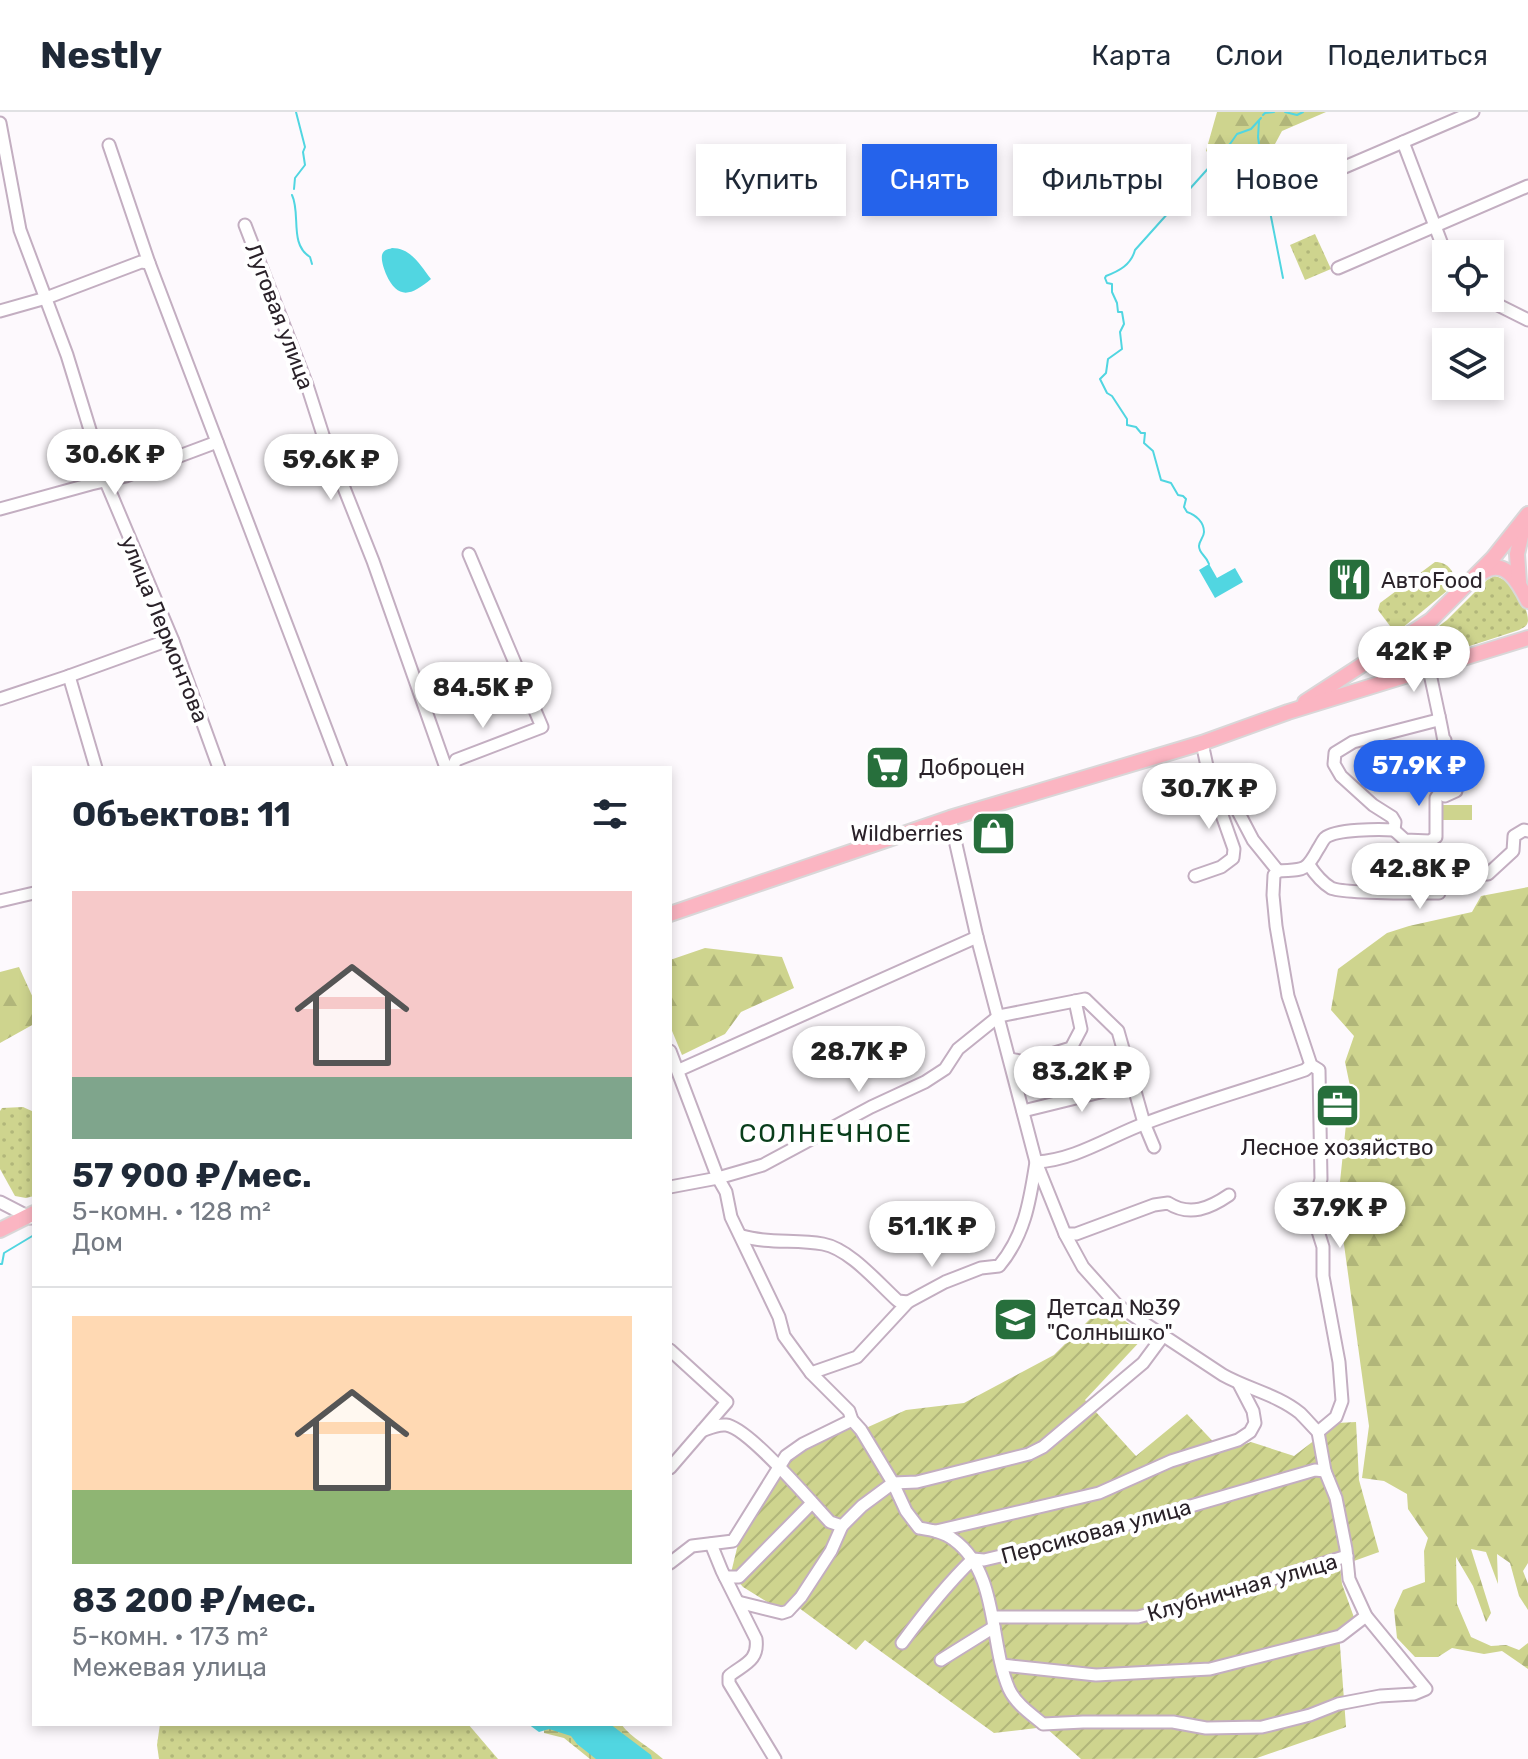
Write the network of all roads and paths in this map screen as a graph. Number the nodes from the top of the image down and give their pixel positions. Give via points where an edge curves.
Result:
1 (1473, 112) edge
2 (0, 123) edge
3 (1403, 142) junction
4 (109, 145) dead end
5 (1347, 166) edge
6 (1528, 186) edge
7 (245, 225) dead end
8 (1435, 225) junction
9 (1440, 240) edge
10 (149, 263) junction
11 (1338, 268) dead end
12 (46, 298) junction
13 (1504, 308) edge
14 (0, 311) edge
15 (1528, 320) edge
16 (217, 442) junction
17 (106, 482) junction
18 (0, 509) edge
19 (1528, 514) edge
20 (469, 554) dead end
21 (1519, 582) junction
22 (1464, 589) junction
23 (1528, 601) edge
24 (1523, 638) edge
25 (1404, 639) junction
26 (173, 641) junction
27 (1429, 669) junction
28 (1408, 675) junction
29 (69, 676) junction
30 (0, 699) edge
31 (1288, 712) junction
32 (1439, 716) junction
33 (1445, 740) junction
34 (1202, 743) junction
35 (95, 766) edge
36 (218, 766) edge
37 (340, 766) edge
38 (445, 766) edge
39 (453, 766) edge
40 (1210, 780) junction
41 (1440, 792) junction
42 (950, 818) junction
43 (1394, 830) junction
44 (1528, 831) edge
45 (1309, 865) junction
46 (1278, 871) junction
47 (1195, 876) dead end
48 (32, 893) edge
49 (0, 901) edge
50 (672, 913) edge
51 (977, 937) junction
52 (1075, 1001) junction
53 (999, 1016) junction
54 (672, 1055) edge
55 (1010, 1059) junction
56 (1311, 1065) junction
57 (679, 1070) junction
58 (1133, 1084) junction
59 (1023, 1111) junction
60 (1144, 1123) junction
61 (1154, 1147) dead end
62 (1036, 1162) junction
63 (718, 1178) junction
64 (672, 1187) edge
65 (1229, 1195) dead end
66 (0, 1202) edge
67 (31, 1216) edge
68 (0, 1230) edge
69 (1065, 1234) junction
70 (742, 1236) junction
71 (908, 1302) junction
72 (1163, 1336) junction
73 (672, 1352) edge
74 (811, 1373) junction
75 (1239, 1384) junction
76 (852, 1420) junction
77 (702, 1431) junction
78 (1318, 1432) junction
79 (672, 1466) edge
80 (779, 1467) junction
81 (1325, 1471) junction
82 (893, 1483) junction
83 (812, 1503) junction
84 (842, 1526) junction
85 (936, 1531) junction
86 (733, 1541) junction
87 (711, 1544) junction
88 (1347, 1556) junction
89 (973, 1559) junction
90 (672, 1561) edge
91 (724, 1574) junction
92 (738, 1602) junction
93 (1366, 1616) junction
94 (993, 1622) junction
95 (902, 1643) dead end
96 (941, 1660) dead end
97 (1002, 1665) junction
98 (775, 1759) edge

1 - 3 street
2 - 12 street, улица Лермонтова via 20,230
3 - 5 street
3 - 8 street
4 - 10 street
6 - 8 street
7 - 38 street, Луговая улица
8 - 9 street
8 - 11 street
10 - 12 street
10 - 16 street
12 - 14 street
12 - 17 street, улица Лермонтова
13 - 15 street
16 - 17 street
16 - 37 street
17 - 18 street
17 - 26 street, улица Лермонтова
19 - 21 main road via 1518,546
19 - 22 main road
20 - 39 street via 542,727 456,760
21 - 22 main road via 1496,567 1486,569
21 - 23 main road
22 - 25 main road
24 - 27 main road
25 - 28 main road via 1394,659
25 - 31 main road
26 - 29 street
26 - 36 street, улица Лермонтова
27 - 28 main road
27 - 32 street
28 - 31 main road
29 - 30 street
29 - 35 street
31 - 34 main road
32 - 33 street
32 - 43 street via 1353,742 1335,753 1341,776 1392,817
33 - 41 street via 1437,777
33 - 41 street via 1457,783 1452,794
34 - 40 street
34 - 42 main road
40 - 46 street via 1230,796 1253,840
40 - 47 street via 1233,858
41 - 43 street via 1436,837 1405,840
42 - 50 main road
42 - 51 street
43 - 45 street via 1331,835
44 - 45 street via 1514,836 1513,851 1488,874 1444,878 1439,893 1333,890
45 - 46 street
46 - 56 street via 1273,895 1276,926 1288,996
48 - 49 street
51 - 53 street
51 - 57 street
52 - 53 street
52 - 55 street via 1081,1029 1071,1048 1025,1062
52 - 58 street via 1085,999 1118,1031
53 - 55 street
53 - 63 street via 925,1082 763,1165
54 - 57 street
55 - 59 street
56 - 60 street
56 - 78 street via 1319,1070 1321,1154 1312,1212 1323,1247 1342,1401 1336,1417
57 - 63 street
58 - 59 street
58 - 60 street
59 - 62 street
60 - 61 street
60 - 62 street via 1100,1144
62 - 69 street
62 - 71 street via 1022,1227 999,1266 945,1282
63 - 64 street
63 - 70 street
65 - 69 street via 1210,1209 1154,1205
66 - 67 street
67 - 68 main road
69 - 72 street via 1083,1267 1117,1305
70 - 71 street via 826,1244 851,1257 898,1301
70 - 74 street via 784,1336
71 - 74 street via 857,1357
72 - 75 street
72 - 82 street via 1143,1363 1043,1447 917,1482
73 - 77 street via 727,1402
74 - 76 street
75 - 78 street via 1299,1412
75 - 85 street via 1255,1423 1238,1440 1171,1461 1099,1493
76 - 80 street via 803,1444
76 - 82 street
77 - 79 street
77 - 80 street via 725,1424 736,1428
78 - 81 street
80 - 83 street
80 - 86 street
81 - 88 street
81 - 89 street, Персиковая улица via 1056,1544
82 - 84 street
82 - 85 street via 919,1528
83 - 84 street via 830,1522
83 - 91 street via 739,1577
84 - 92 street via 831,1551 788,1611
85 - 89 street
86 - 87 street
86 - 91 street via 724,1556
87 - 90 street via 692,1546
87 - 91 street
88 - 93 street via 1349,1579
88 - 94 street, Клубничная улица via 1138,1617
89 - 94 street
89 - 95 street, Персиковая улица
91 - 92 street
92 - 98 street via 758,1649 729,1676 729,1683
93 - 97 street via 1340,1636 1210,1669 1096,1675
93 - 97 street via 1426,1689 1338,1704 1262,1727 1043,1724 1010,1691
94 - 96 street
94 - 97 street

